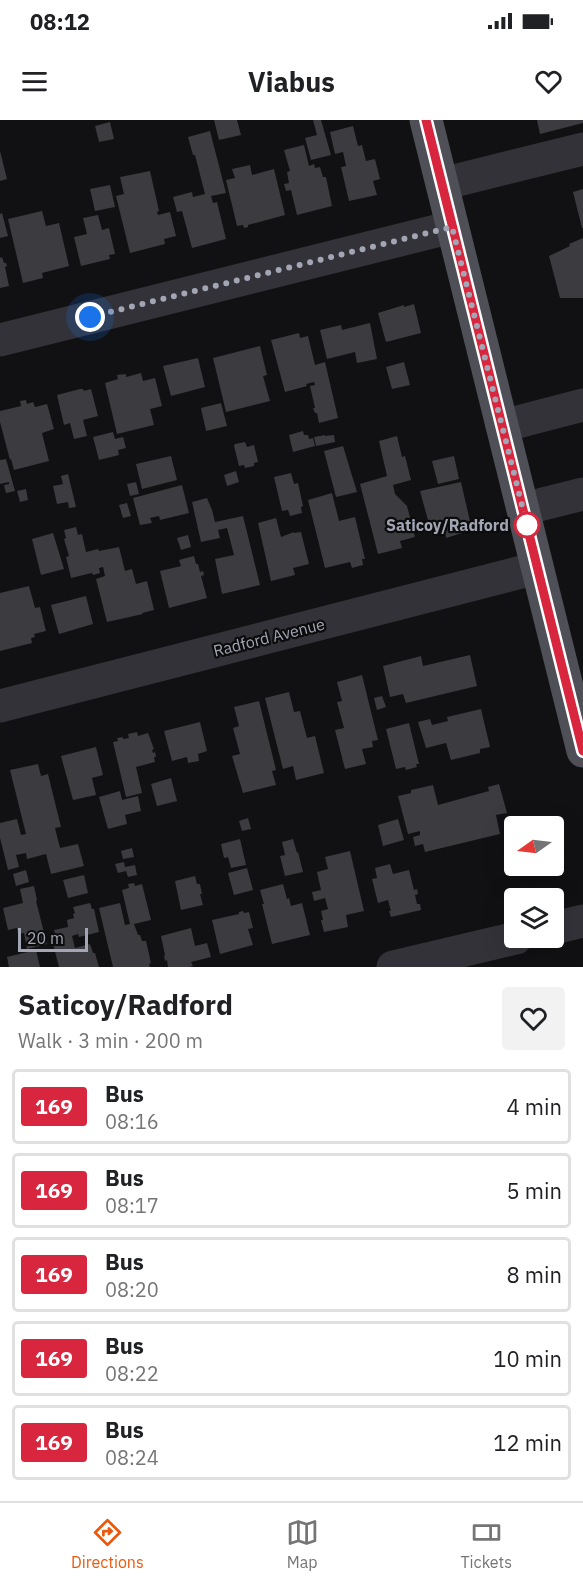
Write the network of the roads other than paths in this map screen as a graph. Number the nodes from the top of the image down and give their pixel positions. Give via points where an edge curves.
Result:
1 (426, 120) edge
2 (583, 149) edge
3 (442, 184) junction
4 (452, 227) junction
5 (0, 339) edge
6 (583, 405) edge
7 (502, 426) junction
8 (583, 494) edge
9 (523, 509) junction
10 (537, 568) junction
11 (0, 706) edge
12 (583, 751) edge
13 (583, 921) edge
14 (564, 926) edge
15 (504, 941) edge
16 (393, 967) edge

1 - 3 main road
2 - 3 street
3 - 4 main road
4 - 5 street
4 - 7 main road
6 - 7 street
7 - 9 main road
8 - 9 street
9 - 10 main road
10 - 11 street, Radford Avenue
10 - 12 main road
13 - 14 street
15 - 16 street

